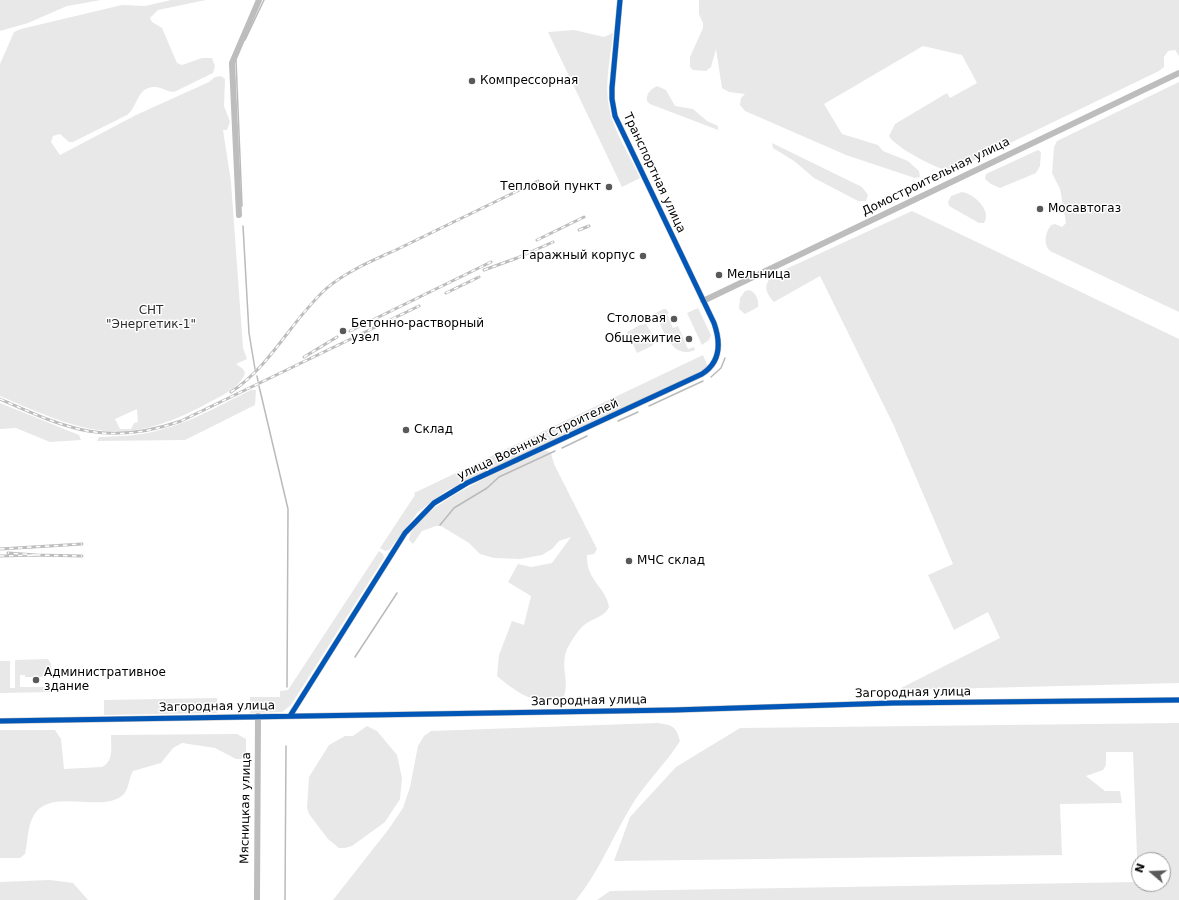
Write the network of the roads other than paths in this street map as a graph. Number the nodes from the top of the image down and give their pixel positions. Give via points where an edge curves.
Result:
1 (259, 0) edge
2 (620, 0) edge
3 (1179, 73) edge
4 (239, 215) dead end
5 (703, 301) junction
6 (1179, 700) edge
7 (258, 716) junction
8 (290, 716) junction
9 (0, 721) edge
10 (257, 900) edge

1 - 4 street via 232,63
2 - 5 street, Транспортная улица via 612,94 615,116
3 - 5 street, Домостроительная улица
5 - 8 street, улица Военных Строителей via 718,338 718,354 710,368 467,484 434,503 400,539
6 - 8 street, Загородная улица via 893,703 674,710
7 - 8 street, Загородная улица
7 - 9 street, Загородная улица
7 - 10 street, Мясницкая улица

